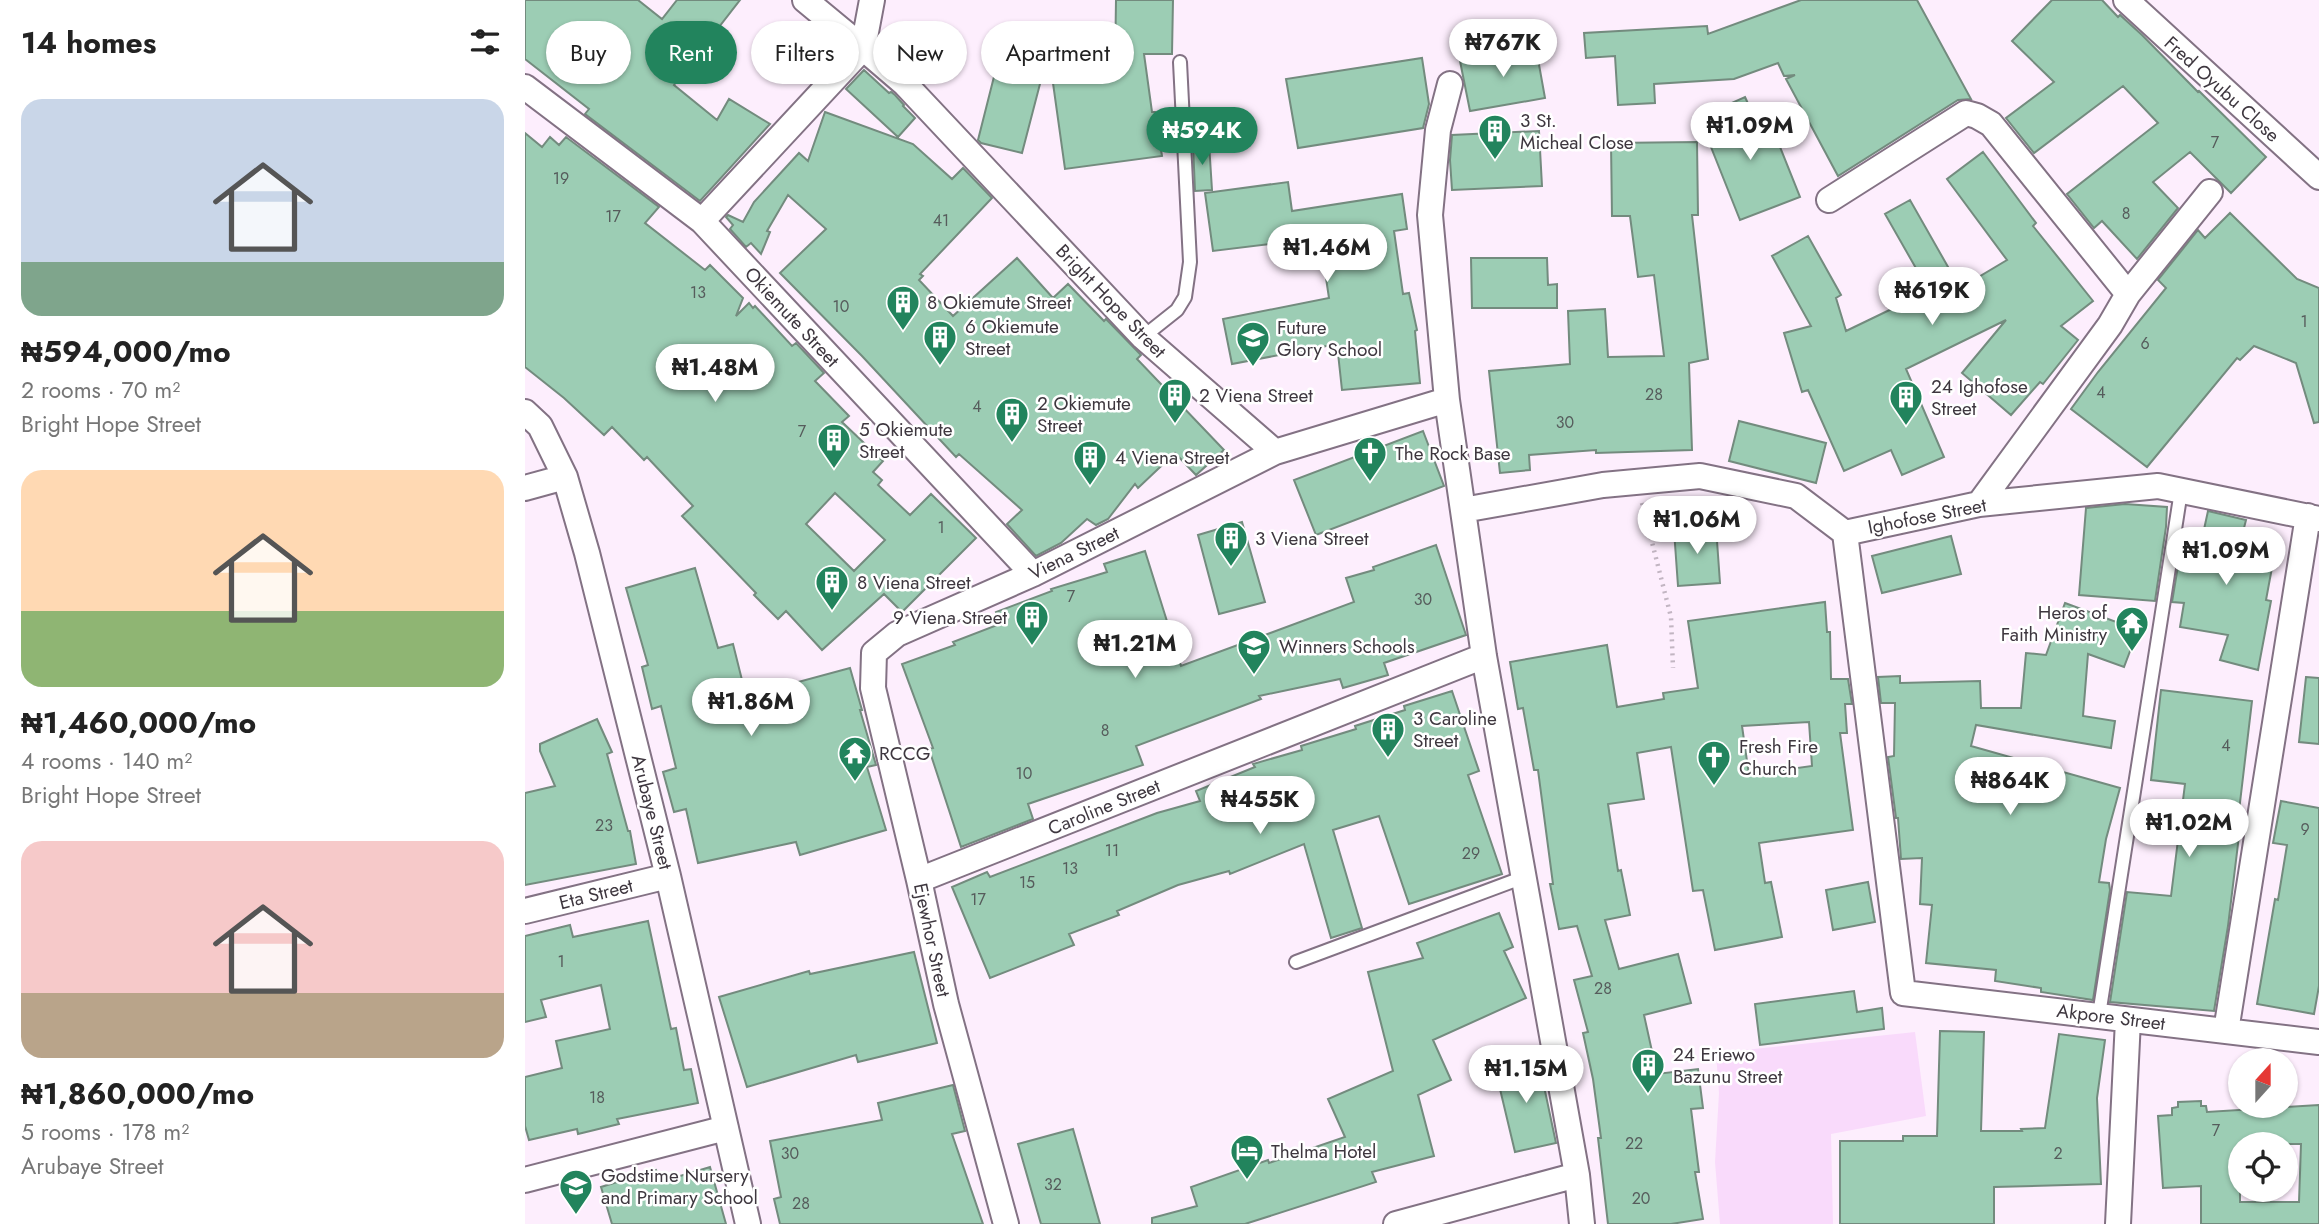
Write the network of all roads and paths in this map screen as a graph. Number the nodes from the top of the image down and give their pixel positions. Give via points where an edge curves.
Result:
1 (805, 0) edge
2 (872, 0) edge
3 (2126, 0) edge
4 (863, 48) junction
5 (1180, 62) dead end
6 (1450, 84) dead end
7 (525, 87) edge
8 (2319, 177) edge
9 (2210, 192) dead end
10 (1829, 200) dead end
11 (702, 221) junction
12 (2129, 294) junction
13 (1143, 337) junction
14 (1447, 400) junction
15 (525, 412) edge
16 (1275, 452) junction
17 (565, 477) junction
18 (1636, 482) junction
19 (525, 488) edge
20 (2181, 491) junction
21 (1979, 504) junction
22 (1463, 509) junction
23 (2314, 517) edge
24 (1846, 533) junction
25 (1033, 574) junction
26 (874, 653) joint
27 (1484, 656) junction
28 (1673, 668) dead end
29 (668, 876) junction
30 (1524, 877) junction
31 (919, 880) junction
32 (525, 912) edge
33 (1296, 962) dead end
34 (2099, 1015) junction
35 (2128, 1020) junction
36 (2226, 1031) junction
37 (2319, 1042) edge
38 (726, 1128) junction
39 (1577, 1175) junction
40 (525, 1180) edge
41 (748, 1224) edge
42 (1006, 1224) edge
43 (1396, 1224) edge
44 (1583, 1224) edge
45 (2119, 1224) edge

1 - 4 street, Bright Hope Street
2 - 4 street
3 - 8 street, Fred Oyubu Close
4 - 11 street
4 - 13 street, Bright Hope Street via 905,84
5 - 13 lane via 1190,262 1185,296 1177,310
6 - 14 street via 1439,130 1430,215
7 - 11 street, Okiemute Street
9 - 12 street
10 - 12 street via 1966,113 1977,116 1991,124
11 - 25 street, Okiemute Street
12 - 21 street
13 - 16 street, Bright Hope Street
14 - 16 street
14 - 22 street
15 - 17 street, Arubaye Street via 540,426
16 - 25 street, Viena Street
17 - 19 street
17 - 29 street, Arubaye Street
18 - 22 street, Ighofose Street
18 - 24 street, Ighofose Street via 1700,476 1796,496
18 - 28 path via 1671,617
20 - 21 street, Ighofose Street via 2158,486
20 - 23 street, Ighofose Street
20 - 34 lane
21 - 24 street, Ighofose Street
22 - 27 street
23 - 36 street
24 - 34 street, Akpore Street via 1903,993
25 - 26 street, Viena Street via 897,634
26 - 31 street, Ejewhor Street via 873,688
27 - 30 street
27 - 31 street, Caroline Street
29 - 32 street, Eta Street
29 - 38 street, Arubaye Street
30 - 33 lane
30 - 39 street
31 - 42 street, Ejewhor Street via 946,1004
34 - 35 street, Akpore Street
35 - 36 street, Akpore Street
35 - 45 street
36 - 37 street, Akpore Street
38 - 40 street
38 - 41 street, Arubaye Street
39 - 43 street
39 - 44 street

